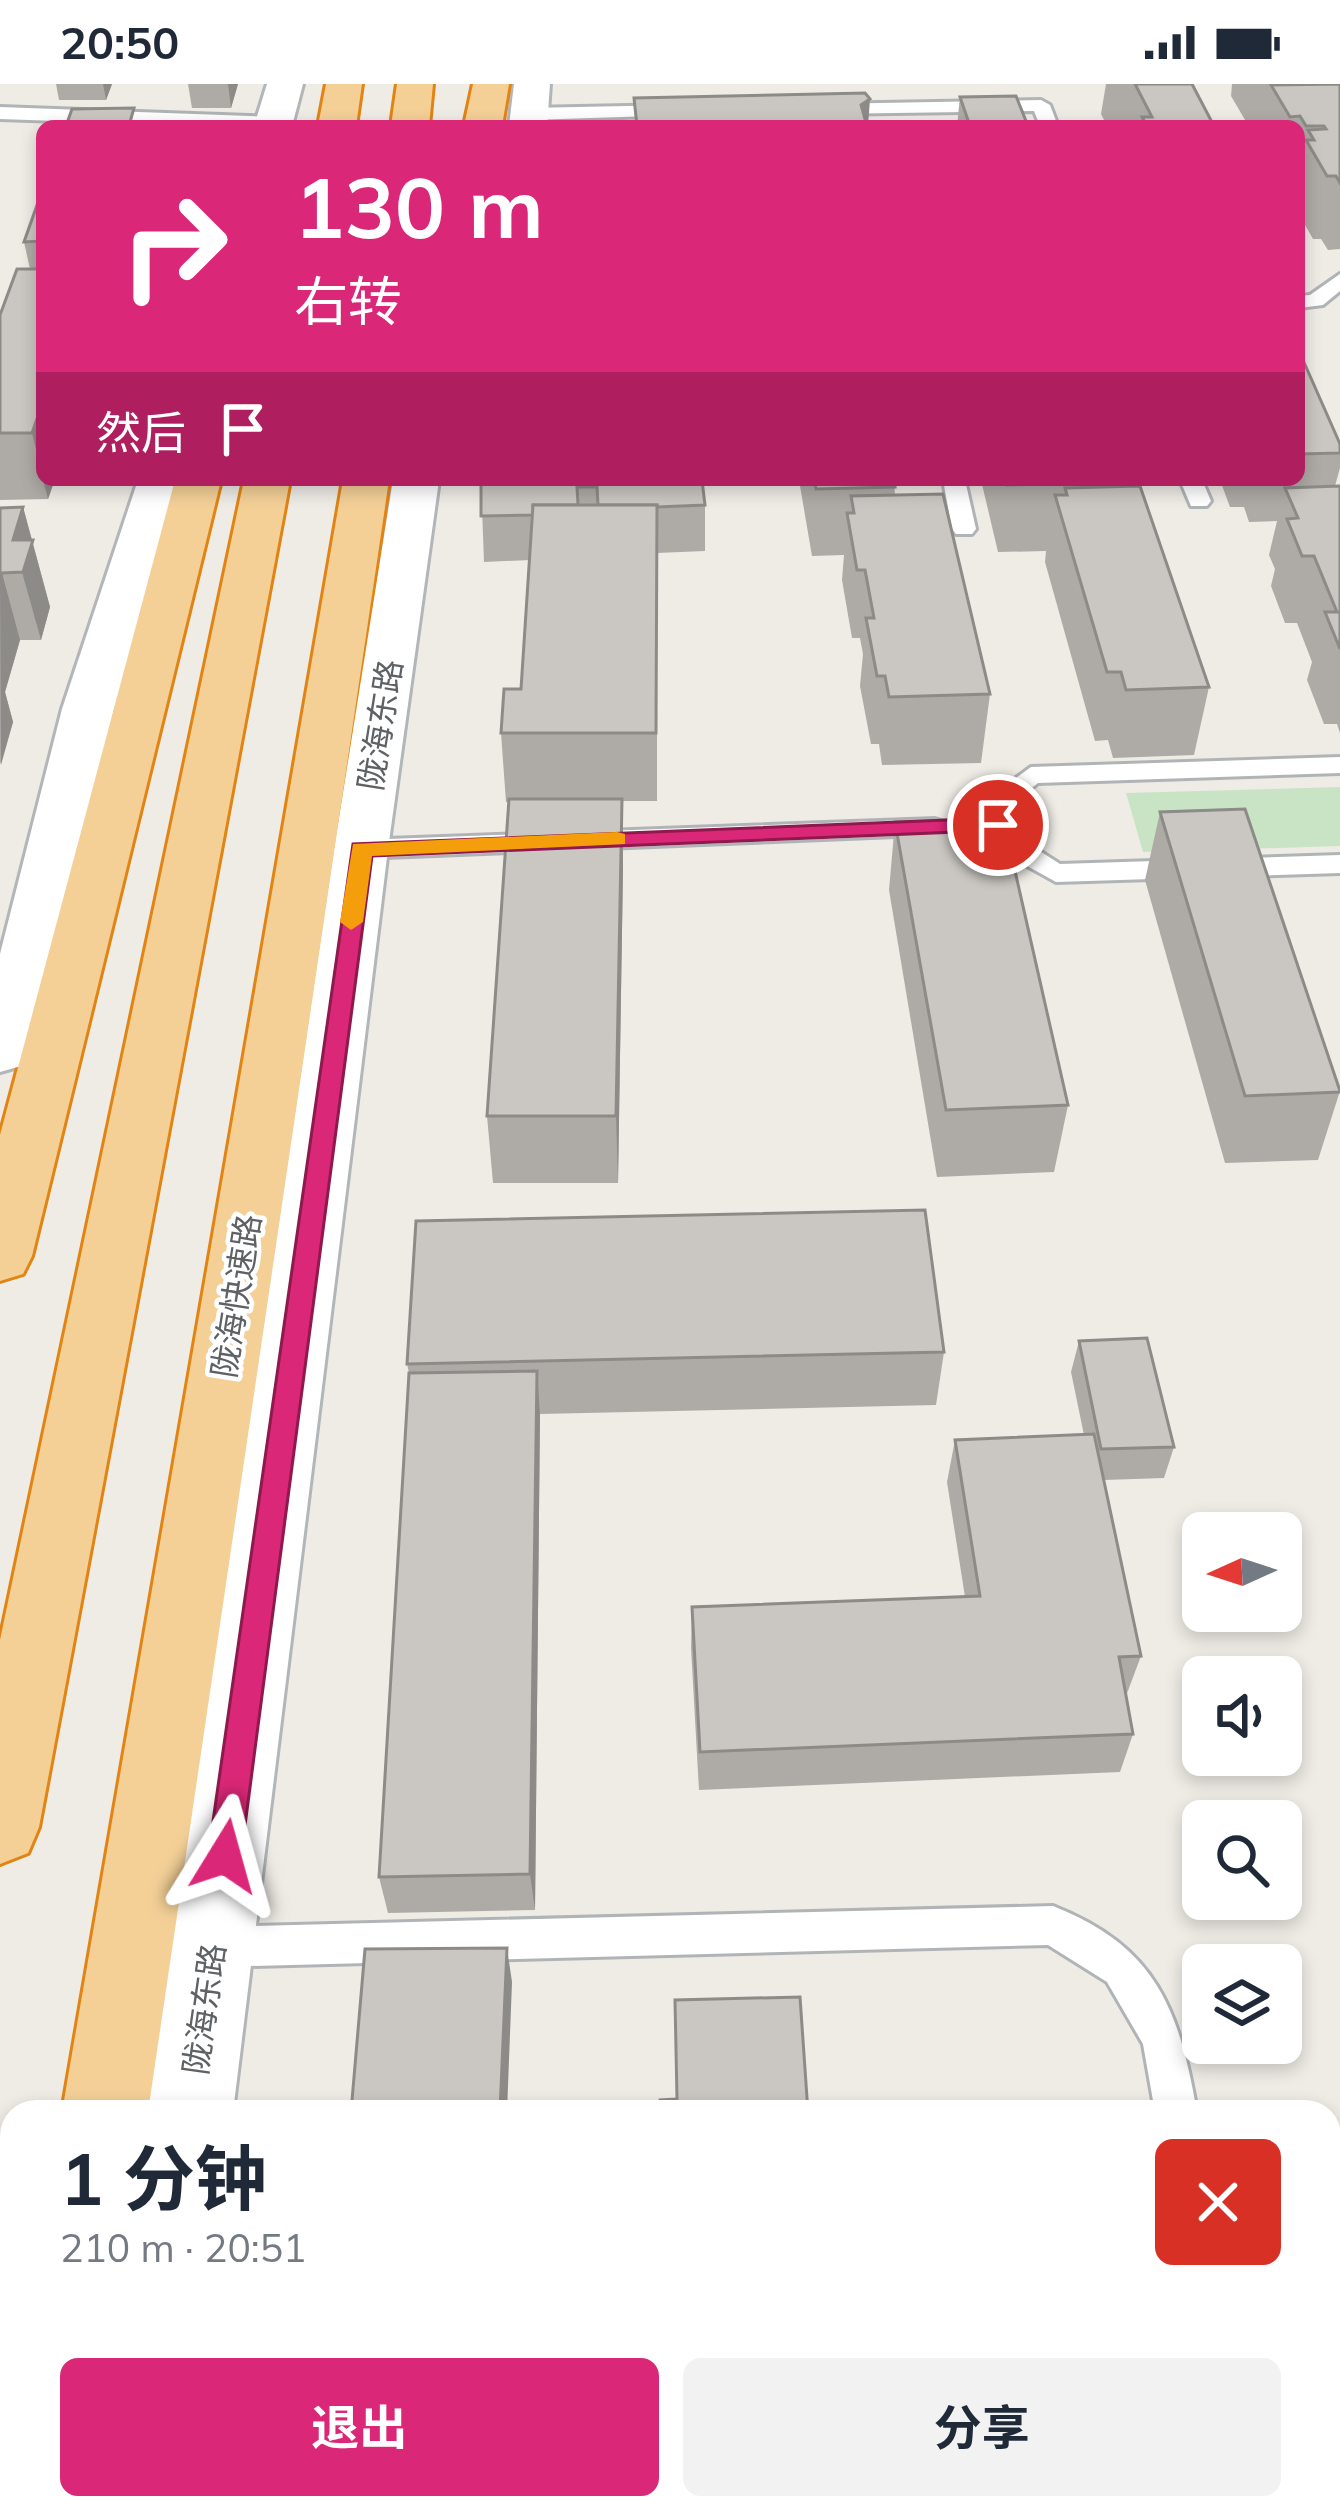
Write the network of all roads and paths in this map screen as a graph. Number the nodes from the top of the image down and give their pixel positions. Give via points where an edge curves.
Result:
1 (285, 84) edge
2 (344, 84) edge
3 (415, 84) edge
4 (491, 84) edge
5 (530, 108) edge
6 (808, 109) edge
7 (692, 111) edge
8 (0, 113) edge
9 (174, 120) edge
10 (275, 120) edge
11 (338, 120) edge
12 (411, 120) edge
13 (483, 120) edge
14 (1046, 120) edge
15 (1340, 280) edge
16 (1305, 302) edge
17 (158, 486) edge
18 (195, 486) edge
19 (266, 486) edge
20 (365, 486) edge
21 (415, 486) edge
22 (954, 486) edge
23 (964, 529) dead end
24 (1340, 765) edge
25 (998, 825) junction
26 (361, 849) junction
27 (1340, 863) edge
28 (11, 978) edge
29 (0, 1051) edge
30 (0, 1256) edge
31 (0, 1827) edge
32 (212, 1947) junction
33 (107, 2100) edge
34 (192, 2100) edge
35 (1174, 2100) edge

1 - 10 street
2 - 11 highway
3 - 12 highway
4 - 13 highway
5 - 7 lane
6 - 14 lane via 1040,105
8 - 9 lane
15 - 16 lane
17 - 28 street
18 - 30 highway
19 - 31 highway
20 - 33 highway, 陇海快速路
21 - 26 street, 陇海东路
22 - 23 lane
24 - 25 lane via 1031,775 996,802
25 - 26 lane
25 - 27 lane via 1016,854 1056,873
26 - 32 street, 陇海东路
28 - 29 street
32 - 34 street, 陇海东路
32 - 35 lane via 1053,1925 1122,1968 1163,2038

